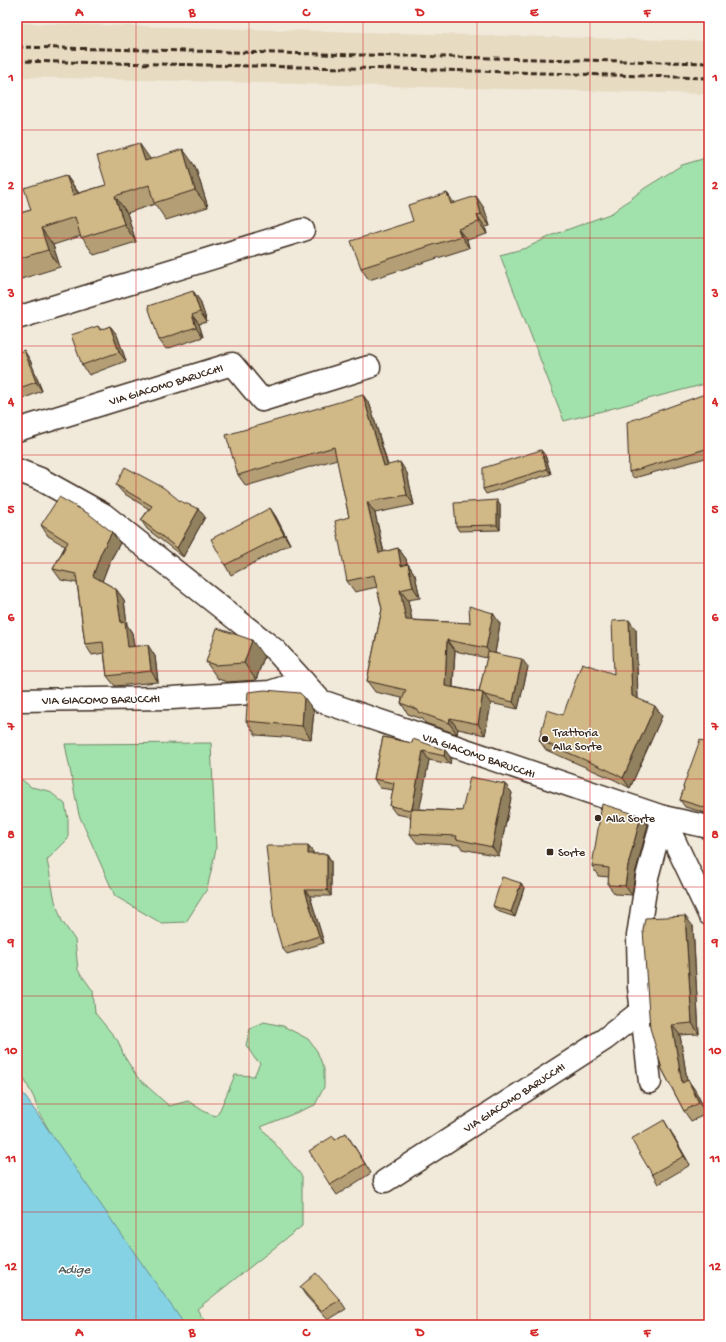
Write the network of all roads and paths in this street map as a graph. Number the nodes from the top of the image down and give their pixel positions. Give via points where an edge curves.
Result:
1 (303, 230) dead end
2 (17, 318) edge
3 (369, 366) dead end
4 (17, 430) edge
5 (17, 470) edge
6 (303, 681) junction
7 (17, 700) edge
8 (663, 817) junction
9 (709, 827) edge
10 (709, 914) edge
11 (641, 1011) junction
12 (650, 1082) dead end
13 (385, 1181) dead end

1 - 2 street
3 - 4 street, VIA GIACOMO BARUCCHI via 262,400 232,364
5 - 6 street, VIA GIACOMO BARUCCHI via 40,479 103,514 275,650
6 - 7 street, VIA GIACOMO BARUCCHI via 270,692 248,694 172,698
6 - 8 street, VIA GIACOMO BARUCCHI via 321,701
8 - 9 street, VIA GIACOMO BARUCCHI
8 - 10 street
8 - 11 street via 647,877 638,936
11 - 12 street
11 - 13 street, VIA GIACOMO BARUCCHI via 605,1039

